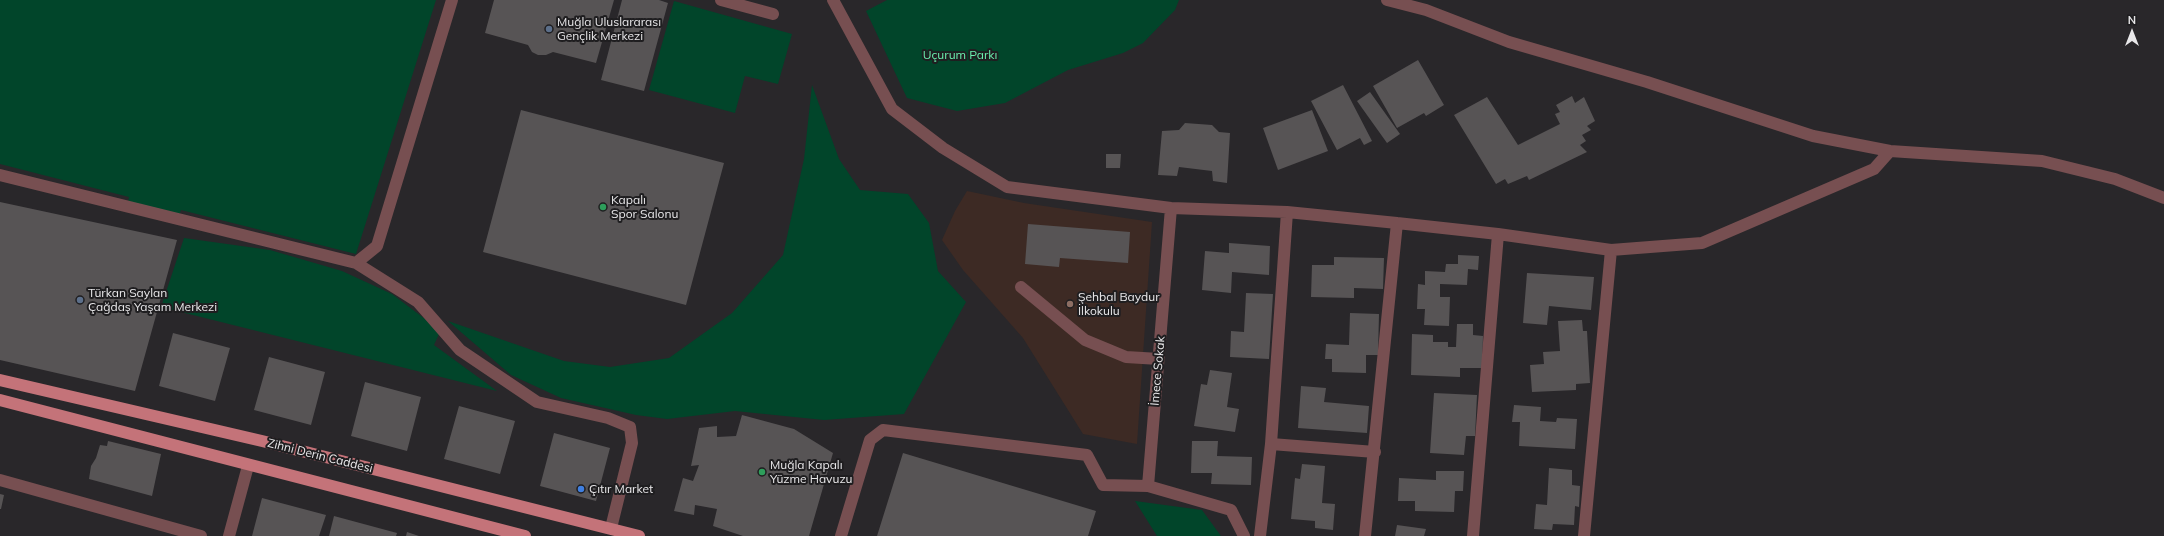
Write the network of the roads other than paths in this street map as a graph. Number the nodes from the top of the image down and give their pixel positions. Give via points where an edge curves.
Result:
1 (452, 0) edge
2 (721, 0) edge
3 (833, 0) edge
4 (1387, 0) edge
5 (772, 14) dead end
6 (1890, 151) junction
7 (0, 175) edge
8 (2164, 198) edge
9 (1171, 208) junction
10 (1287, 212) junction
11 (1397, 223) junction
12 (1498, 234) junction
13 (1611, 250) junction
14 (356, 263) junction
15 (1020, 287) dead end
16 (1159, 360) junction
17 (0, 380) edge
18 (0, 400) edge
19 (1271, 444) junction
20 (1375, 452) junction
21 (248, 466) junction
22 (0, 480) edge
23 (1148, 486) junction
24 (611, 528) junction
25 (201, 536) edge
26 (229, 536) edge
27 (525, 536) edge
28 (640, 536) edge
29 (841, 536) edge
30 (1244, 536) edge
31 (1260, 536) edge
32 (1365, 536) edge
33 (1473, 536) edge
34 (1584, 536) edge

1 - 14 street via 377,246
2 - 5 street
3 - 9 street via 892,109 943,148 1007,187
4 - 6 street via 1426,10 1509,42 1647,82 1813,136
6 - 8 street via 2042,160 2115,179
6 - 13 street via 1874,169 1702,243
7 - 14 street
9 - 10 street
9 - 16 street, İmece Sokak
10 - 11 street
10 - 19 street
11 - 12 street
11 - 20 street
12 - 13 street
12 - 33 street
13 - 34 street
14 - 24 street via 418,302 460,350 537,402 608,418 630,428 632,443
15 - 16 street via 1085,340 1126,356
16 - 23 street, İmece Sokak
17 - 24 main road, Zihni Derin Caddesi via 262,441
18 - 21 main road
19 - 20 street
19 - 31 street
20 - 32 street
21 - 26 street
21 - 27 main road
22 - 25 street
23 - 29 street via 1103,485 1087,455 883,430 870,440
23 - 30 street via 1231,510
24 - 28 main road, Zihni Derin Caddesi

